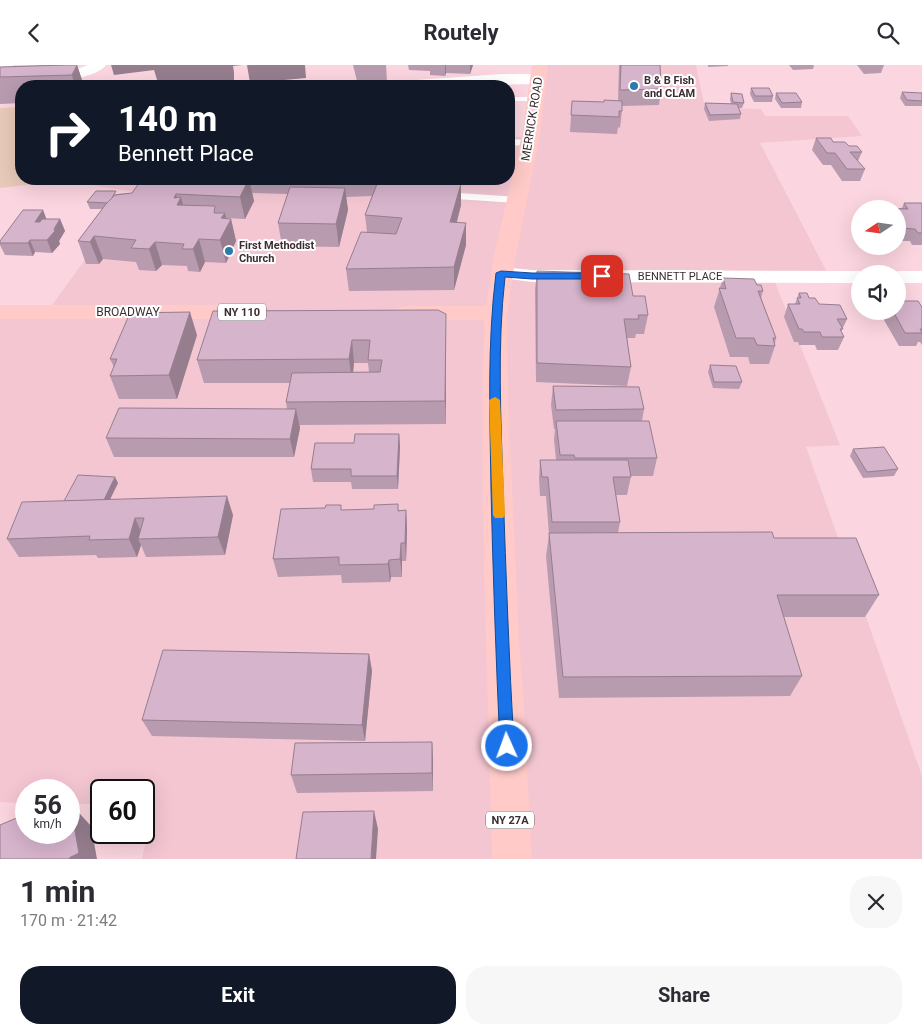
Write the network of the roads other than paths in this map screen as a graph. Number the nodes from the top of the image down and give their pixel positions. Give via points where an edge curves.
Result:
1 (3, 65) edge
2 (99, 65) edge
3 (539, 72) edge
4 (470, 80) edge
5 (515, 99) edge
6 (537, 99) junction
7 (515, 142) edge
8 (530, 143) junction
9 (428, 185) edge
10 (518, 200) junction
11 (501, 273) junction
12 (851, 277) edge
13 (906, 277) edge
14 (922, 277) edge
15 (0, 312) edge
16 (267, 313) edge
17 (389, 313) edge
18 (496, 313) junction
19 (512, 859) edge

1 - 2 street via 20,77 40,79 82,74
3 - 4 street via 502,79
3 - 6 main road, MERRICK ROAD / NY 27A
5 - 6 lane
6 - 8 main road, MERRICK ROAD / NY 27A
7 - 8 lane
8 - 10 main road, MERRICK ROAD / NY 27A
9 - 10 lane via 425,194
10 - 11 main road, MERRICK ROAD / NY 27A
11 - 12 street, BENNETT PLACE via 543,276
11 - 18 main road, MERRICK ROAD / NY 27A
13 - 14 street
15 - 16 main road, BROADWAY / NY 110
17 - 18 main road
18 - 19 main road, MERRICK ROAD / NY 27A via 494,395

